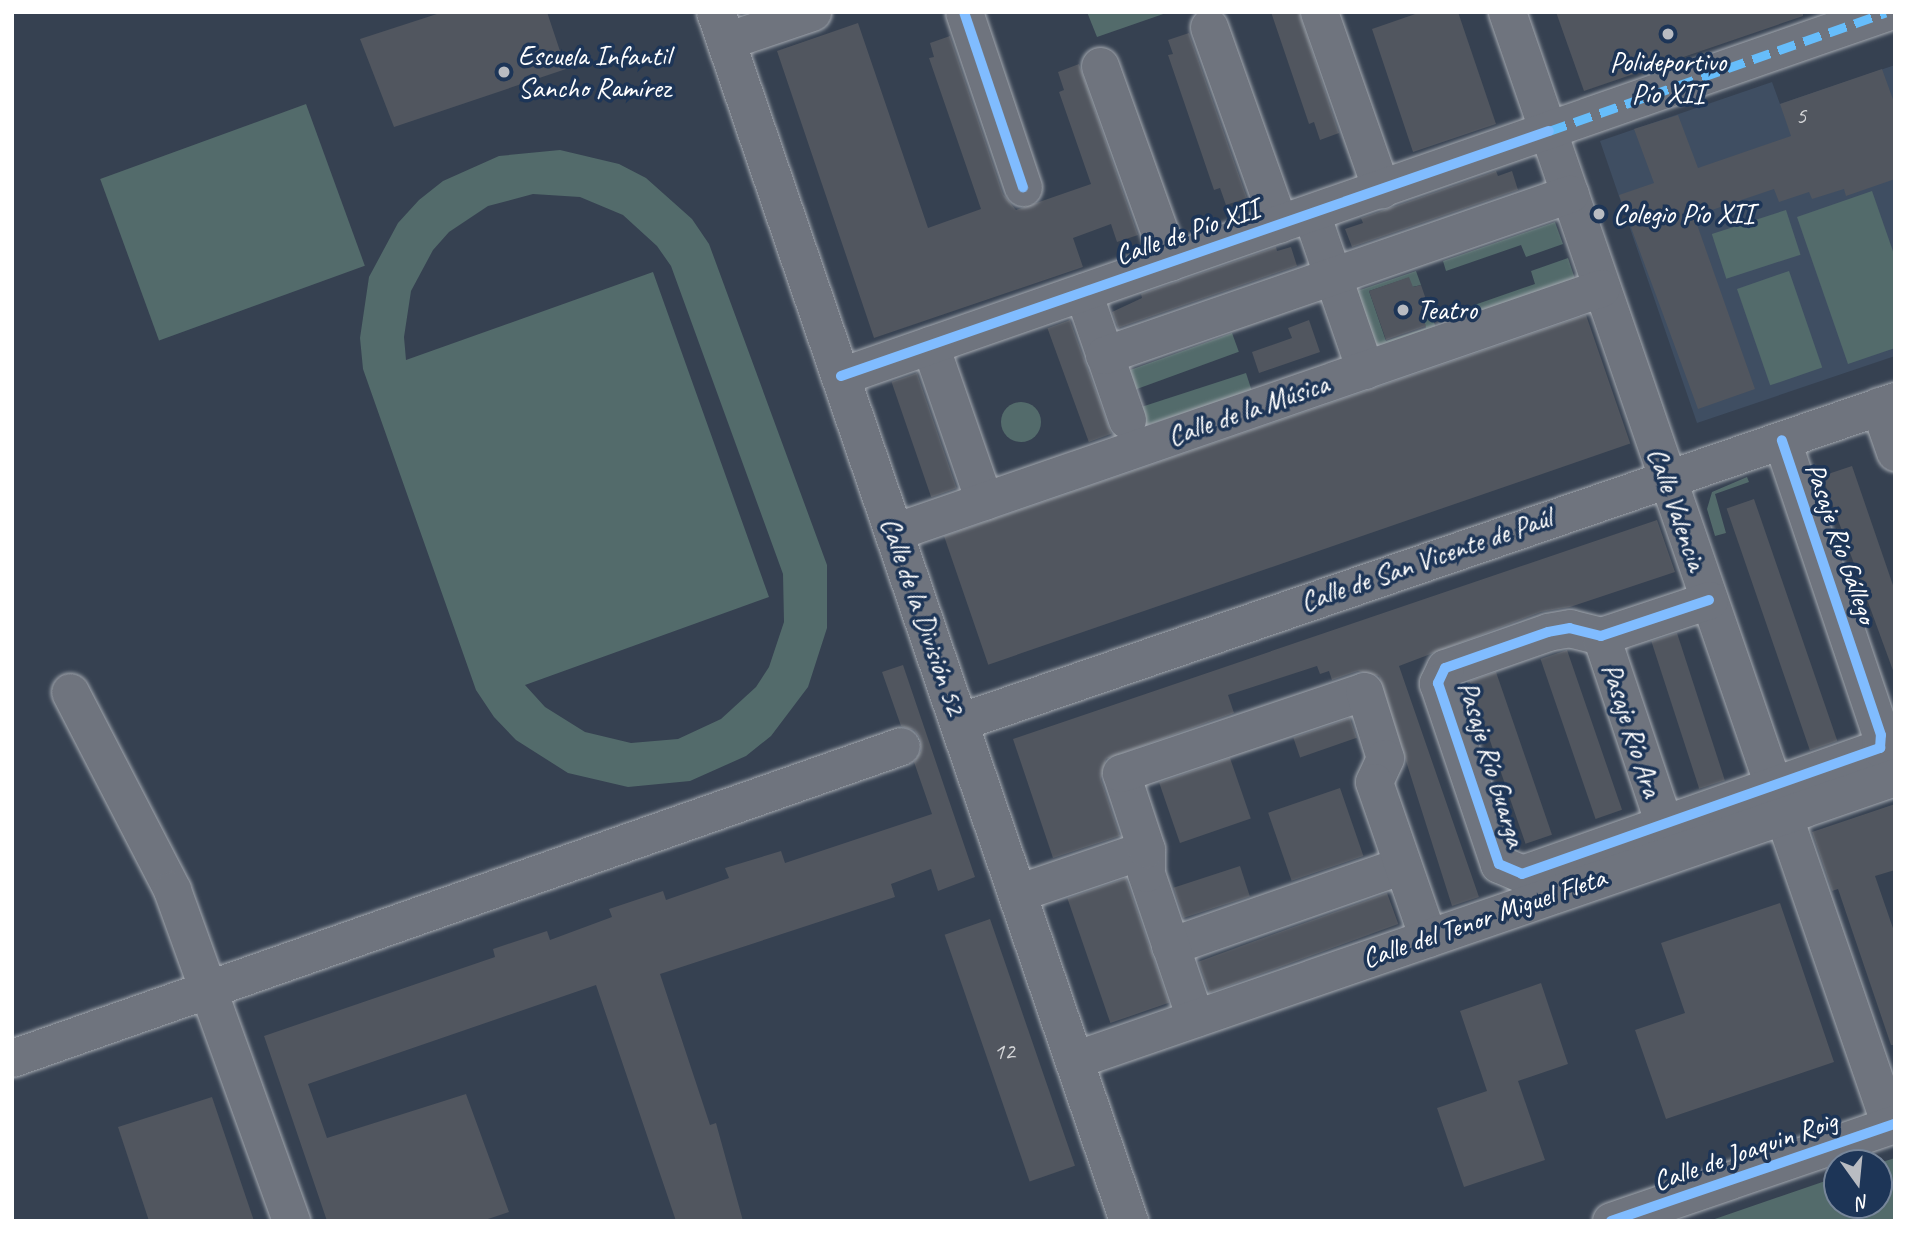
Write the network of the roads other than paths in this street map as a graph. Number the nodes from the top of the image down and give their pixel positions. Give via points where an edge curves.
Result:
1 (812, 12) edge
2 (964, 12) edge
3 (1320, 12) edge
4 (1507, 12) edge
5 (1886, 12) edge
6 (721, 27) edge
7 (1209, 27) dead end
8 (1100, 66) dead end
9 (1549, 131) junction
10 (1023, 187) dead end
11 (1381, 188) junction
12 (1570, 194) junction
13 (1295, 219) junction
14 (1170, 262) junction
15 (1332, 276) junction
16 (1601, 288) junction
17 (1083, 292) junction
18 (930, 345) junction
19 (1104, 355) junction
20 (1365, 370) junction
21 (841, 376) junction
22 (1887, 403) edge
23 (1127, 420) dead end
24 (1782, 440) junction
25 (1895, 452) edge
26 (1666, 478) junction
27 (984, 501) junction
28 (894, 532) junction
29 (1709, 600) junction
30 (1601, 636) junction
31 (70, 692) dead end
32 (959, 722) junction
33 (901, 746) dead end
34 (1895, 777) edge
35 (1776, 802) junction
36 (1664, 824) junction
37 (1146, 849) junction
38 (1402, 865) junction
39 (1017, 893) junction
40 (1427, 938) junction
41 (1170, 946) junction
42 (210, 988) junction
43 (1195, 1018) junction
44 (12, 1058) edge
45 (1074, 1060) junction
46 (1892, 1124) edge
47 (291, 1221) edge
48 (1129, 1221) edge
49 (1611, 1221) edge

1 - 6 street
2 - 10 street
3 - 11 street
4 - 9 street, Calle Valencia
5 - 9 street, Calle de Pío XII
6 - 21 main road, Calle de la División 52
7 - 13 street
8 - 14 street
9 - 11 street, Calle de Pío XII
9 - 12 street, Calle Valencia
11 - 13 street, Calle de Pío XII
12 - 15 street
12 - 16 street, Calle Valencia
13 - 14 street, Calle de Pío XII
13 - 15 street
14 - 17 street, Calle de Pío XII
15 - 19 street
15 - 20 street
16 - 20 street, Calle de la Música
16 - 26 street, Calle Valencia
17 - 18 street, Calle de Pío XII
17 - 19 street
18 - 21 street, Calle de Pío XII
18 - 27 street
19 - 23 street
20 - 27 street, Calle de la Música
21 - 28 main road, Calle de la División 52
22 - 24 street, Calle de San Vicente de Paúl
22 - 25 street
24 - 26 street, Calle de San Vicente de Paúl
24 - 35 street, Pasaje Río Gállego via 1882,743 1874,754
26 - 29 street, Calle Valencia
26 - 32 street, Calle de San Vicente de Paúl
27 - 28 street, Calle de la Música
28 - 32 main road, Calle de la División 52
29 - 30 street
29 - 35 street, Calle Valencia
30 - 36 street, Pasaje Río Ara
30 - 36 street, Pasaje Río Guarga via 1570,628 1548,632 1445,668 1438,683 1499,864 1522,874
31 - 42 street via 172,890
32 - 39 main road, Calle de la División 52
33 - 42 street
34 - 35 street, Calle del Tenor Miguel Fleta
35 - 36 street, Pasaje Río Guarga
35 - 40 street, Calle del Tenor Miguel Fleta
35 - 46 street, Calle Valencia
37 - 38 street via 1121,773 1364,691 1385,758 1374,782
37 - 39 street
37 - 41 street via 1146,873
38 - 40 street
38 - 41 street
39 - 45 main road, Calle de la División 52
40 - 43 street, Calle del Tenor Miguel Fleta
41 - 43 street
42 - 44 street
42 - 47 street
43 - 45 street, Calle del Tenor Miguel Fleta
45 - 48 main road, Calle de la División 52
46 - 49 street, Calle de Joaquin Roig

